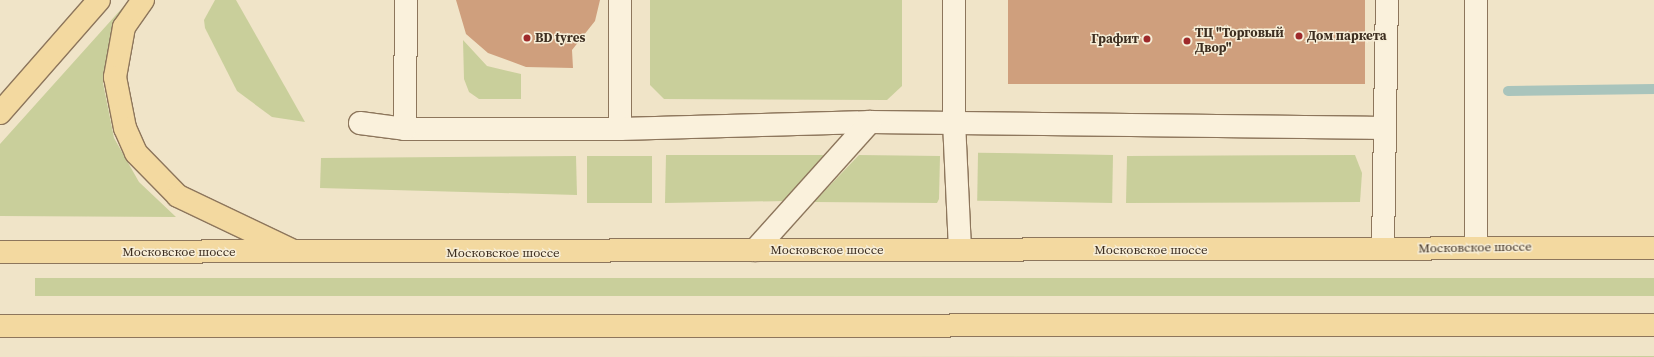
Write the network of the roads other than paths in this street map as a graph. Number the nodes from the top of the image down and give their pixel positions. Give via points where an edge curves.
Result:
1 (100, 0) edge
2 (143, 0) edge
3 (406, 0) edge
4 (620, 0) edge
5 (954, 0) edge
6 (1387, 0) edge
7 (1476, 0) edge
8 (0, 113) edge
9 (870, 122) junction
10 (954, 122) junction
11 (360, 123) dead end
12 (1385, 128) junction
13 (405, 129) junction
14 (620, 129) junction
15 (1476, 247) junction
16 (1654, 248) edge
17 (1383, 249) junction
18 (755, 250) junction
19 (960, 250) junction
20 (0, 252) edge
21 (295, 252) junction
22 (1654, 325) edge
23 (0, 326) edge

1 - 8 main road
2 - 21 main road via 124,27 115,77 125,128 136,153 178,196
3 - 13 lane
4 - 14 lane
5 - 10 lane
6 - 12 lane
7 - 15 lane
9 - 10 lane
9 - 14 lane
9 - 18 lane
10 - 12 lane
10 - 19 lane
11 - 13 lane
12 - 17 lane
13 - 14 lane
15 - 16 main road, Московское шоссе
15 - 17 main road, Московское шоссе
17 - 19 main road, Московское шоссе
18 - 19 main road, Московское шоссе
18 - 21 main road, Московское шоссе
20 - 21 main road, Московское шоссе
22 - 23 main road

